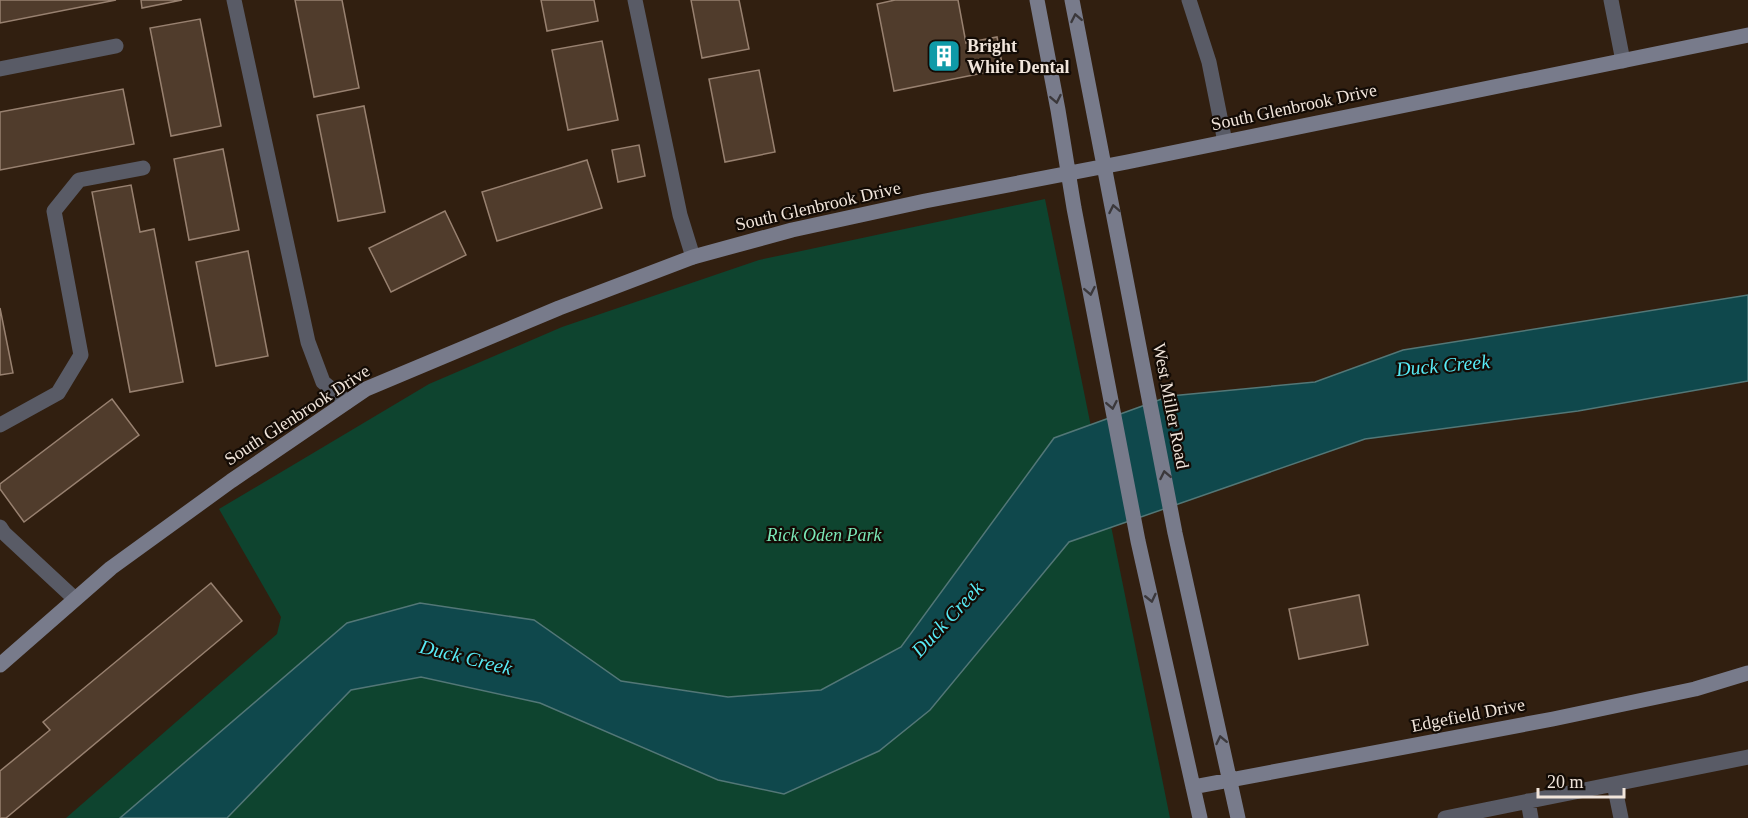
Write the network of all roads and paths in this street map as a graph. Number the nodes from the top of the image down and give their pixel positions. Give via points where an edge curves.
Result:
1 (234, 0) edge
2 (635, 0) edge
3 (1037, 0) edge
4 (1072, 0) edge
5 (1189, 0) edge
6 (1611, 0) edge
7 (1748, 35) edge
8 (116, 46) dead end
9 (1623, 61) junction
10 (0, 69) edge
11 (1225, 142) junction
12 (1105, 166) junction
13 (143, 168) dead end
14 (1068, 173) junction
15 (693, 257) junction
16 (347, 402) junction
17 (0, 424) edge
18 (0, 527) edge
19 (75, 599) junction
20 (0, 665) edge
21 (1748, 673) edge
22 (1748, 757) edge
23 (1230, 779) junction
24 (1614, 784) junction
25 (1193, 787) junction
26 (1528, 801) junction
27 (1200, 818) edge
28 (1238, 818) edge
29 (1445, 818) edge
30 (1531, 818) edge
31 (1621, 818) edge

1 - 16 lane via 308,342 322,382
2 - 15 lane via 680,215
3 -> 14 street
12 -> 4 street, West Miller Road
5 - 11 lane via 1209,62
6 - 9 lane
7 - 9 street, South Glenbrook Drive
8 - 10 lane
9 - 11 street, South Glenbrook Drive
11 - 12 street, South Glenbrook Drive
12 - 14 street, South Glenbrook Drive
23 -> 12 street, West Miller Road via 1175,533
13 - 17 lane via 79,180 54,212 81,355 58,393
14 - 15 street, South Glenbrook Drive via 803,227
14 -> 25 street via 1138,541
15 - 16 street, South Glenbrook Drive via 548,312 366,389
16 - 19 street, South Glenbrook Drive via 231,481 111,568
18 - 19 lane
19 - 20 street, South Glenbrook Drive
21 - 23 street, Edgefield Drive via 1695,689 1553,719
22 - 24 lane
23 - 25 street, Edgefield Drive
23 - 28 street, West Miller Road
24 - 26 lane
24 - 31 lane
25 - 27 street
26 - 29 lane
26 - 30 lane

